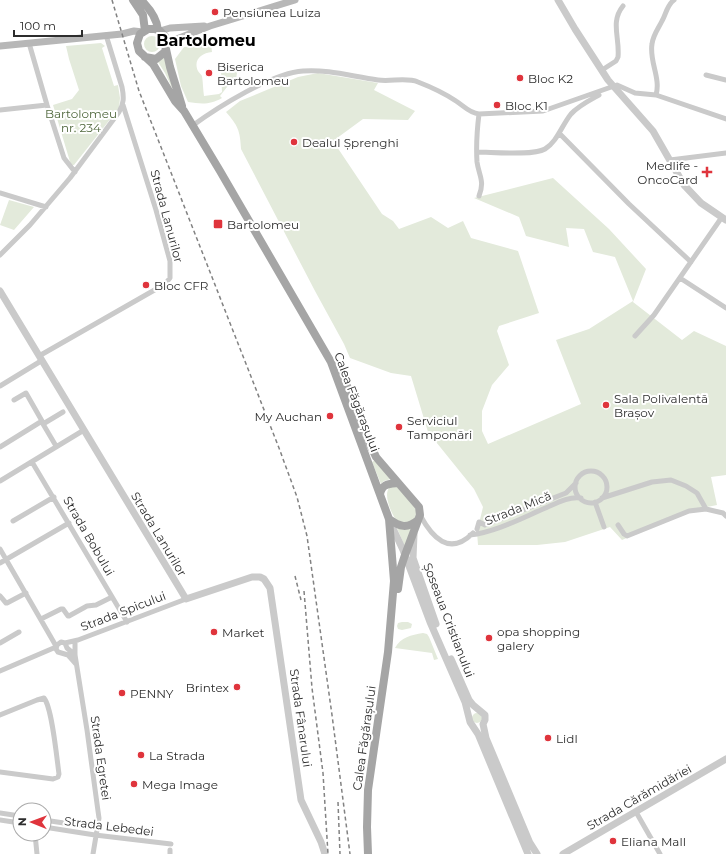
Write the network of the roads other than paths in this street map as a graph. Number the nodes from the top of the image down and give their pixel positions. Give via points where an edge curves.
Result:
1 (133, 0) edge
2 (141, 0) edge
3 (558, 0) edge
4 (674, 0) edge
5 (289, 1) edge
6 (623, 6) dead end
7 (210, 26) junction
8 (159, 30) junction
9 (144, 31) junction
10 (122, 34) junction
11 (106, 36) junction
12 (29, 44) junction
13 (0, 46) edge
14 (137, 47) junction
15 (167, 47) junction
16 (145, 57) junction
17 (602, 70) junction
18 (706, 76) dead end
19 (726, 80) edge
20 (613, 87) junction
21 (606, 90) junction
22 (656, 95) junction
23 (47, 105) junction
24 (123, 105) junction
25 (0, 110) edge
26 (184, 111) junction
27 (479, 114) junction
28 (726, 119) edge
29 (192, 126) junction
30 (559, 133) junction
31 (477, 152) junction
32 (726, 153) edge
33 (670, 160) junction
34 (75, 172) junction
35 (0, 193) edge
36 (479, 196) dead end
37 (46, 208) junction
38 (724, 219) edge
39 (0, 255) edge
40 (691, 262) junction
41 (680, 278) junction
42 (0, 291) edge
43 (726, 308) edge
44 (635, 336) dead end
45 (40, 358) junction
46 (331, 362) junction
47 (0, 386) edge
48 (14, 400) dead end
49 (64, 412) dead end
50 (43, 423) junction
51 (84, 430) junction
52 (56, 446) junction
53 (0, 447) edge
54 (32, 462) junction
55 (0, 481) edge
56 (398, 483) junction
57 (576, 483) junction
58 (606, 492) junction
59 (380, 494) junction
60 (614, 495) junction
61 (54, 497) junction
62 (581, 498) junction
63 (602, 498) junction
64 (595, 502) junction
65 (706, 509) junction
66 (726, 516) edge
67 (419, 518) junction
68 (389, 519) junction
69 (13, 521) dead end
70 (69, 523) junction
71 (485, 525) junction
72 (618, 525) dead end
73 (604, 527) dead end
74 (477, 529) junction
75 (413, 532) junction
76 (470, 535) junction
77 (0, 549) edge
78 (405, 555) junction
79 (6, 559) junction
80 (0, 563) edge
81 (267, 582) joint
82 (26, 593) junction
83 (0, 596) edge
84 (112, 597) junction
85 (186, 599) junction
86 (41, 619) junction
87 (127, 622) junction
88 (19, 632) dead end
89 (53, 639) junction
90 (390, 639) junction
91 (76, 641) junction
92 (0, 643) edge
93 (65, 645) junction
94 (57, 649) junction
95 (75, 655) junction
96 (77, 665) junction
97 (0, 671) edge
98 (480, 710) junction
99 (0, 715) edge
100 (469, 717) junction
101 (483, 724) junction
102 (473, 725) junction
103 (726, 759) edge
104 (0, 772) edge
105 (636, 812) junction
106 (0, 813) edge
107 (12, 815) edge
108 (0, 820) edge
109 (52, 821) edge
110 (12, 822) edge
111 (52, 828) edge
112 (96, 828) junction
113 (95, 835) junction
114 (368, 840) junction
115 (36, 842) edge
116 (171, 844) dead end
117 (37, 854) edge
118 (93, 854) edge
119 (325, 854) edge
120 (368, 854) edge
121 (372, 854) edge
122 (528, 854) edge
123 (537, 854) edge
124 (563, 854) edge
125 (660, 854) edge

1 - 9 main road via 143,15
2 - 8 main road via 153,15
3 - 17 street
4 - 22 street via 669,4 655,32 652,45 658,83
5 - 7 main road
6 - 17 street via 616,18 618,57
7 - 8 main road
7 - 15 main road via 174,40
8 - 9 main road
8 - 15 main road via 165,36
9 - 10 main road
9 - 14 main road via 139,37
10 - 11 main road
10 - 14 main road via 132,38
11 - 12 main road
11 - 24 street via 122,87
12 - 13 main road
12 - 23 street
14 - 16 main road
15 - 16 main road via 159,57
15 - 26 main road, Calea Făgărașului via 170,67
16 - 26 main road, Calea Făgărașului
17 - 20 street
18 - 19 street
20 - 21 street
20 - 22 street via 620,86 635,92
20 - 33 street via 648,124
21 - 27 street via 543,111
21 - 30 street via 576,109
22 - 28 street
23 - 25 street
23 - 34 street via 64,158
24 - 34 street
24 - 45 street, Strada Lanurilor via 170,261 170,278 165,284
26 - 29 main road, Calea Făgărașului
27 - 29 street via 416,81 385,81 308,70 293,72 266,82
27 - 31 street
29 - 46 main road, Calea Făgărașului
30 - 31 street via 552,144 541,151
30 - 40 street
31 - 36 street via 482,185
32 - 33 street
33 - 38 street via 692,195
34 - 37 street
35 - 37 street
37 - 39 street
38 - 40 street
40 - 41 street
41 - 43 street
41 - 44 street via 654,315
42 - 45 street, Strada Lanurilor
45 - 47 street
45 - 51 street, Strada Lanurilor
46 - 56 main road via 353,398 373,451
46 - 59 main road, Calea Făgărașului
48 - 50 street via 26,393
49 - 50 street
50 - 52 street
50 - 53 street
51 - 52 street
51 - 85 street, Strada Lanurilor
52 - 54 street
54 - 55 street
54 - 61 street, Strada Bobului
56 - 59 main road via 385,485
56 - 67 main road via 419,507
57 - 58 street, Strada Mică via 585,472 596,471 604,478
57 - 62 street
57 - 71 street, Strada Mică via 566,493
58 - 60 street
58 - 63 street
59 - 68 main road, Calea Făgărașului
60 - 63 street
60 - 65 street via 652,482 671,480 697,493
61 - 69 street
61 - 70 street, Strada Bobului
62 - 64 street, Strada Mică
62 - 76 street, Strada Mică via 564,501 497,528
63 - 64 street
64 - 73 street
65 - 66 street via 724,513
65 - 72 street via 689,511 627,536
67 - 68 main road via 411,526 403,527
67 - 75 main road, Calea Făgărașului
67 - 76 street via 439,540 450,544
68 - 78 street, Șoseaua Cristianului
68 - 90 main road, Calea Făgărașului via 394,581
70 - 79 street
70 - 84 street, Strada Bobului
71 - 74 street, Strada Mică
71 - 74 street, Strada Mică via 479,522
74 - 76 street, Strada Mică
75 - 78 main road, Calea Făgărașului
75 - 98 street, Șoseaua Cristianului via 413,558 435,621 469,700
77 - 79 street
78 - 90 main road, Calea Făgărașului
78 - 100 street, Șoseaua Cristianului
79 - 80 street
79 - 82 street
81 - 85 street, Strada Spicului via 260,577 252,578
81 - 119 street, Strada Fânarului via 270,588 301,800
82 - 83 street via 7,603
82 - 86 street
84 - 86 street via 69,616 61,609
84 - 87 street, Strada Bobului
85 - 87 street, Strada Spicului
86 - 89 street
87 - 91 street, Strada Spicului
88 - 92 street
89 - 93 street
89 - 94 street
90 - 114 main road, Calea Făgărașului via 368,790
91 - 93 street, Strada Spicului
91 - 95 street, Strada Spicului
93 - 94 street
93 - 94 street via 58,643
93 - 95 street
94 - 96 street
94 - 97 street
95 - 96 street, Strada Egretei
96 - 112 street, Strada Egretei via 97,797
98 - 100 street via 472,711
98 - 101 street, Șoseaua Cristianului via 486,717
99 - 104 street via 44,698 50,716 59,774 53,779
100 - 102 street, Șoseaua Cristianului
101 - 102 street
101 - 123 street, Șoseaua Cristianului via 486,738
102 - 122 street, Șoseaua Cristianului
103 - 105 street, Strada Cărămidăriei
105 - 124 street, Strada Cărămidăriei
105 - 125 street
106 - 107 street
108 - 110 street
109 - 112 street, Strada Lebedei
111 - 113 street, Strada Lebedei
112 - 113 street, Strada Egretei
113 - 116 street, Strada Lebedei
113 - 118 street, Strada Egretei
114 - 120 main road, Calea Făgărașului
114 - 121 main road, Calea Făgărașului
115 - 117 street

